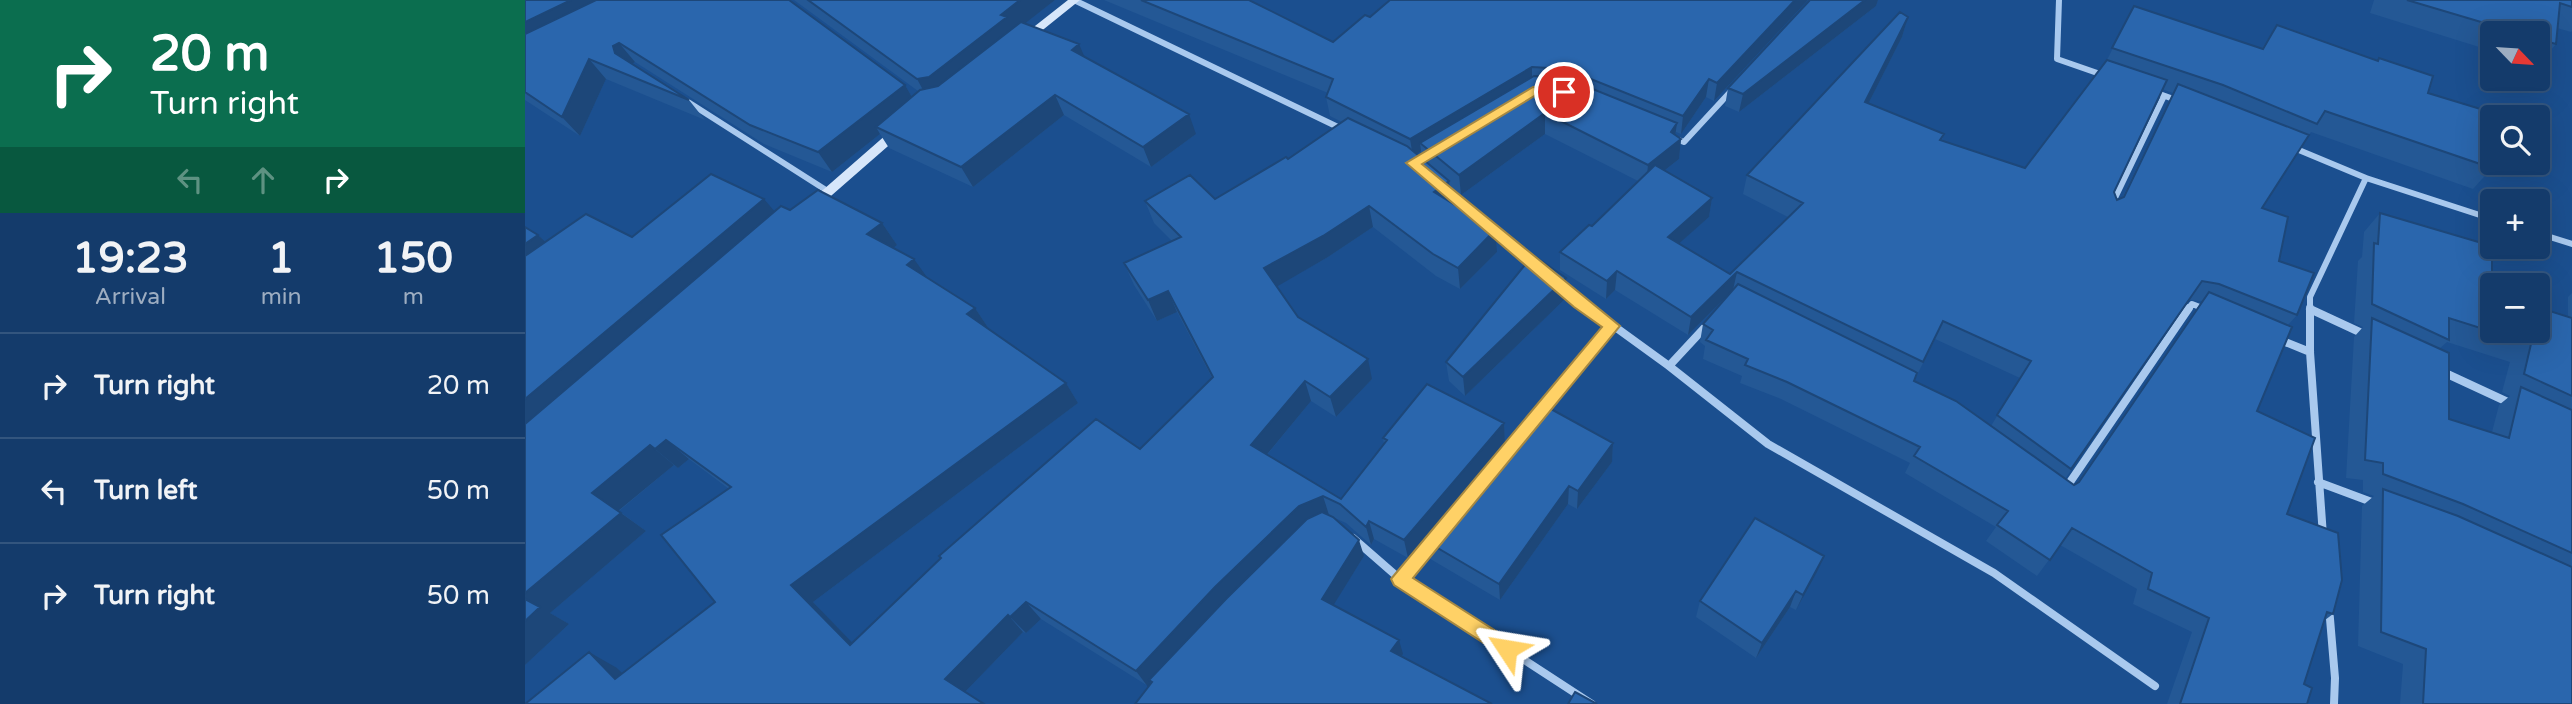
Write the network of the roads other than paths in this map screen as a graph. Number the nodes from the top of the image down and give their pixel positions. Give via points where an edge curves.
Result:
1 (1075, 0) edge
2 (2059, 0) edge
3 (1009, 51) edge
4 (2116, 79) edge
5 (1740, 81) edge
6 (2140, 87) edge
7 (2164, 96) junction
8 (680, 97) edge
9 (2186, 103) edge
10 (908, 122) edge
11 (1660, 132) edge
12 (1350, 133) edge
13 (2281, 142) edge
14 (2366, 178) junction
15 (1433, 181) edge
16 (829, 192) junction
17 (2108, 213) edge
18 (803, 214) edge
19 (2480, 215) edge
20 (2550, 237) edge
21 (2572, 244) edge
22 (1548, 277) edge
23 (1559, 286) edge
24 (2309, 309) junction
25 (2216, 314) edge
26 (1714, 316) edge
27 (1612, 326) junction
28 (2275, 337) edge
29 (2372, 338) edge
30 (2310, 352) junction
31 (1669, 366) junction
32 (2435, 368) edge
33 (2522, 409) edge
34 (1532, 421) edge
35 (2318, 482) junction
36 (2061, 495) edge
37 (2390, 509) edge
38 (1342, 528) edge
39 (1436, 537) edge
40 (2324, 547) edge
41 (1400, 579) junction
42 (2329, 600) edge
43 (2155, 686) dead end
44 (1592, 704) edge
45 (2334, 704) edge

1 - 3 street
1 - 12 street
2 - 4 street via 2057,59
5 - 11 street via 1684,142
6 - 7 street
7 - 9 street
7 - 17 street
8 - 16 street
10 - 16 street
13 - 14 street
14 - 19 street
14 - 24 street via 2310,296
15 - 22 street
16 - 18 street
20 - 21 street
23 - 27 street
24 - 29 street
24 - 30 street
25 - 36 street via 2192,304
26 - 31 street
27 - 31 street
27 - 34 street
28 - 30 street
30 - 35 street
31 - 43 street via 1768,444 1994,573
32 - 33 street
35 - 37 street
35 - 40 street
38 - 41 street
39 - 41 street
41 - 44 street
42 - 45 street

